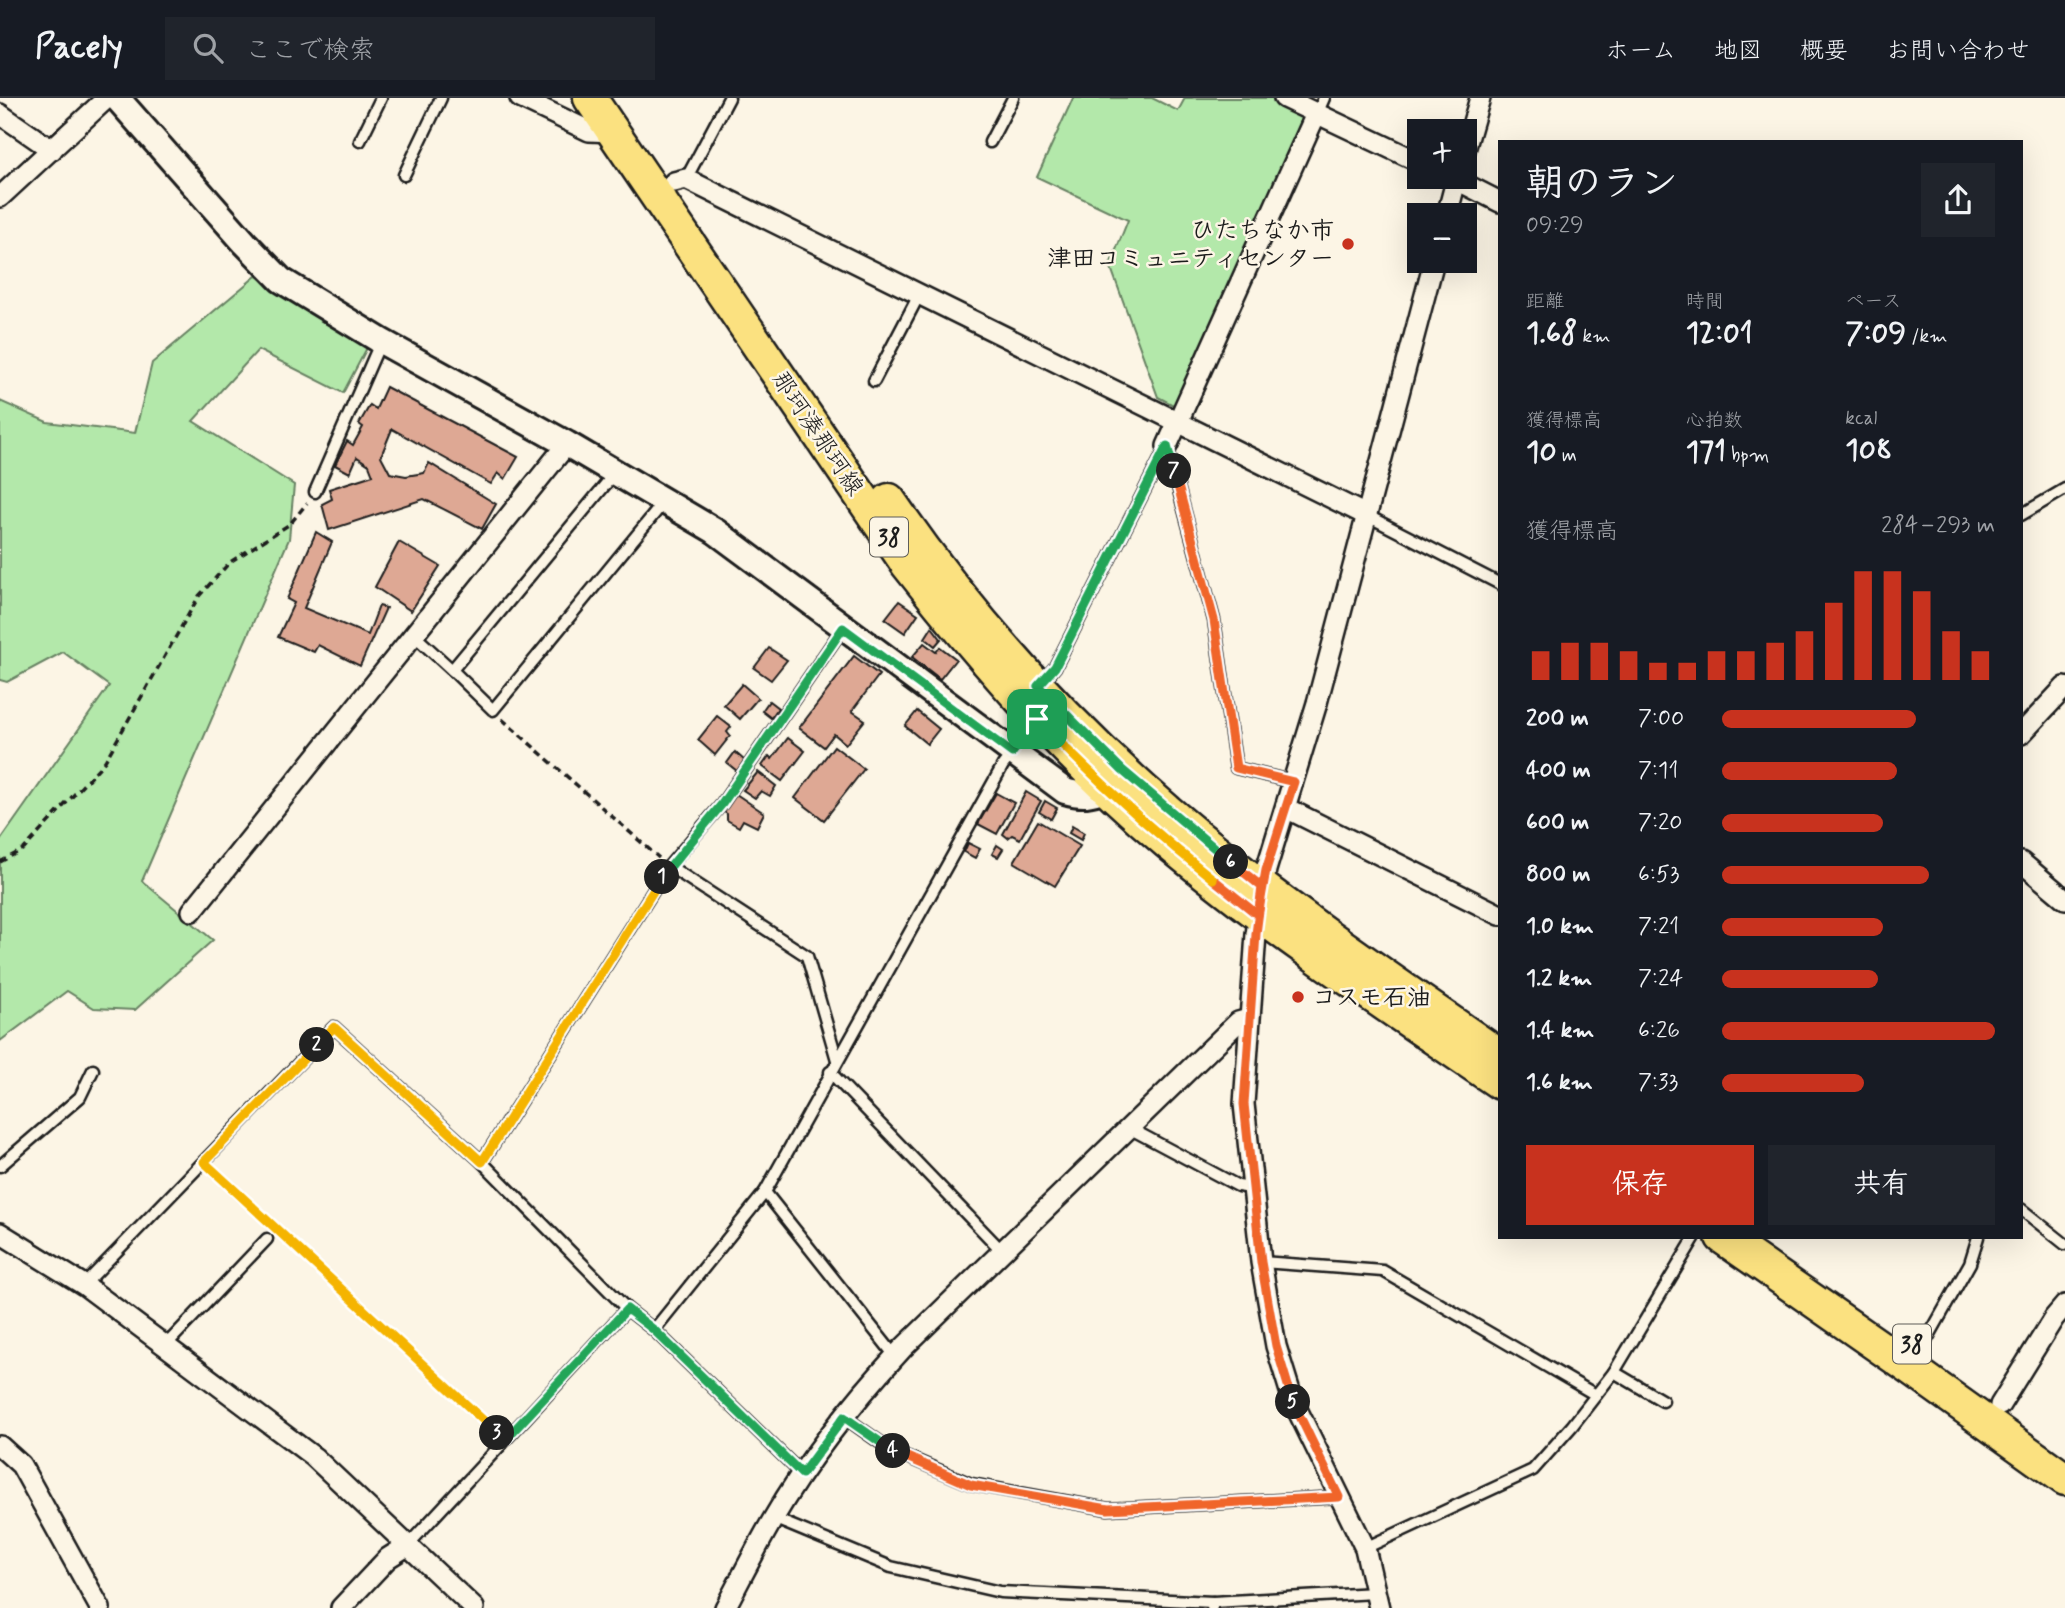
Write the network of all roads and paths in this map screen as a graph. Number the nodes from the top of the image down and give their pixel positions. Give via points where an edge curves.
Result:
1 (107, 98) edge
2 (117, 98) edge
3 (381, 98) edge
4 (441, 98) edge
5 (520, 98) edge
6 (590, 98) edge
7 (617, 98) edge
8 (729, 98) edge
9 (1013, 98) edge
10 (1284, 98) edge
11 (1480, 98) edge
12 (1320, 106) edge
13 (0, 114) edge
14 (1474, 119) edge
15 (614, 132) junction
16 (360, 141) dead end
17 (990, 142) dead end
18 (52, 150) junction
19 (1407, 155) edge
20 (404, 175) dead end
21 (680, 181) junction
22 (1476, 189) edge
23 (0, 197) edge
24 (1498, 201) edge
25 (1431, 273) edge
26 (919, 295) junction
27 (381, 341) junction
28 (874, 381) dead end
29 (1180, 422) junction
30 (567, 444) junction
31 (1167, 446) junction
32 (615, 473) junction
33 (2065, 489) edge
34 (315, 492) joint
35 (664, 502) junction
36 (2023, 514) edge
37 (1366, 515) junction
38 (1498, 583) edge
39 (843, 628) junction
40 (414, 635) junction
41 (452, 670) junction
42 (1038, 686) junction
43 (2065, 687) edge
44 (493, 710) junction
45 (1037, 719) junction
46 (2023, 732) edge
47 (1012, 753) junction
48 (1294, 782) junction
49 (1106, 788) junction
50 (1286, 808) junction
51 (0, 862) edge
52 (2023, 864) edge
53 (669, 866) junction
54 (2065, 899) edge
55 (1260, 901) junction
56 (192, 911) dead end
57 (1498, 914) edge
58 (1249, 1019) junction
59 (1498, 1055) edge
60 (837, 1060) junction
61 (93, 1070) dead end
62 (830, 1072) junction
63 (1498, 1081) edge
64 (1128, 1128) junction
65 (204, 1162) junction
66 (482, 1162) junction
67 (0, 1166) edge
68 (1251, 1188) junction
69 (765, 1192) junction
70 (2023, 1211) edge
71 (267, 1239) dead end
72 (1694, 1239) edge
73 (1725, 1239) edge
74 (1761, 1239) edge
75 (1977, 1239) edge
76 (3, 1241) edge
77 (2065, 1244) edge
78 (1002, 1251) junction
79 (1261, 1262) junction
80 (84, 1285) junction
81 (627, 1309) junction
82 (2061, 1316) edge
83 (654, 1330) junction
84 (166, 1345) junction
85 (1922, 1350) junction
86 (895, 1356) junction
87 (1614, 1372) junction
88 (1596, 1395) junction
89 (1663, 1401) dead end
90 (2000, 1405) junction
91 (844, 1417) junction
92 (505, 1440) junction
93 (0, 1446) edge
94 (2065, 1452) edge
95 (802, 1474) junction
96 (2065, 1479) edge
97 (1339, 1497) junction
98 (773, 1518) junction
99 (407, 1546) junction
100 (1365, 1548) junction
101 (1377, 1601) edge
102 (1213, 1605) edge
103 (100, 1608) edge
104 (341, 1608) edge
105 (474, 1608) edge
106 (725, 1608) edge

1 - 18 street
2 - 27 street via 281,280
3 - 16 lane
4 - 20 lane
5 - 15 street via 589,131
6 - 15 main road, 那珂湊那珂線 / 38
7 - 21 main road, 那珂湊那珂線 / 38
8 - 21 lane
9 - 17 lane
10 - 12 street
11 - 14 street
12 - 19 street
12 - 29 street
13 - 18 street
15 - 45 main road, 那珂湊那珂線 / 38 via 907,564
18 - 23 street
21 - 26 street
21 - 42 main road, 那珂湊那珂線 / 38 via 891,505 960,597
22 - 24 street
25 - 37 street
26 - 28 lane
26 - 29 street
27 - 30 street
27 - 34 lane
29 - 31 street
29 - 37 street
30 - 32 street
30 - 40 street
31 - 42 lane via 1055,667
31 - 48 lane via 1214,620 1236,768
32 - 35 street
32 - 41 lane
33 - 36 lane
34 - 51 path via 290,524 230,562 199,596 105,761 24,849
35 - 39 street via 715,531
35 - 44 lane
37 - 38 lane
37 - 48 street
39 - 47 street
39 - 53 lane via 722,804
40 - 41 lane
40 - 56 street
41 - 44 lane
42 - 55 main road, 那珂湊那珂線 / 38 via 1122,770 1219,854
43 - 46 street
44 - 53 path
45 - 47 street
45 - 49 main road, 那珂湊那珂線 / 38
47 - 49 street via 1065,791 1092,795
47 - 60 lane
48 - 50 street
49 - 55 main road, 那珂湊那珂線 / 38 via 1167,842
50 - 55 street
50 - 57 street
52 - 54 street
53 - 60 lane via 807,956
53 - 66 lane
55 - 58 street
55 - 59 main road, 那珂湊那珂線 / 38
55 - 63 main road, 那珂湊那珂線 / 38
58 - 64 street via 1238,1021
58 - 68 street via 1244,1104
60 - 62 lane
61 - 67 lane via 80,1097
62 - 69 lane
62 - 78 lane
64 - 68 lane via 1238,1186
64 - 78 street
65 - 66 lane via 334,1027
65 - 80 lane
65 - 92 path
66 - 81 lane
68 - 79 street
69 - 83 lane
69 - 86 lane
70 - 77 lane
71 - 84 lane
72 - 87 lane
73 - 96 main road, 38
74 - 85 main road, 38
75 - 85 lane via 1970,1263
76 - 80 street
78 - 86 street
79 - 88 lane via 1383,1271
79 - 97 street via 1276,1346 1293,1401
80 - 84 street
81 - 83 lane
81 - 92 lane
82 - 90 street
83 - 95 lane
84 - 99 street via 314,1457
85 - 90 main road, 38
86 - 91 street
87 - 88 lane
87 - 89 lane
88 - 100 lane via 1533,1470
90 - 94 main road, 38
91 - 95 street
91 - 97 lane via 891,1450 971,1485 1108,1509
92 - 99 lane
93 - 103 street via 21,1465
95 - 98 street
97 - 100 street
98 - 102 lane via 891,1567 1000,1592
98 - 106 street
99 - 104 street via 388,1558
99 - 105 street
100 - 101 street
101 - 102 lane

